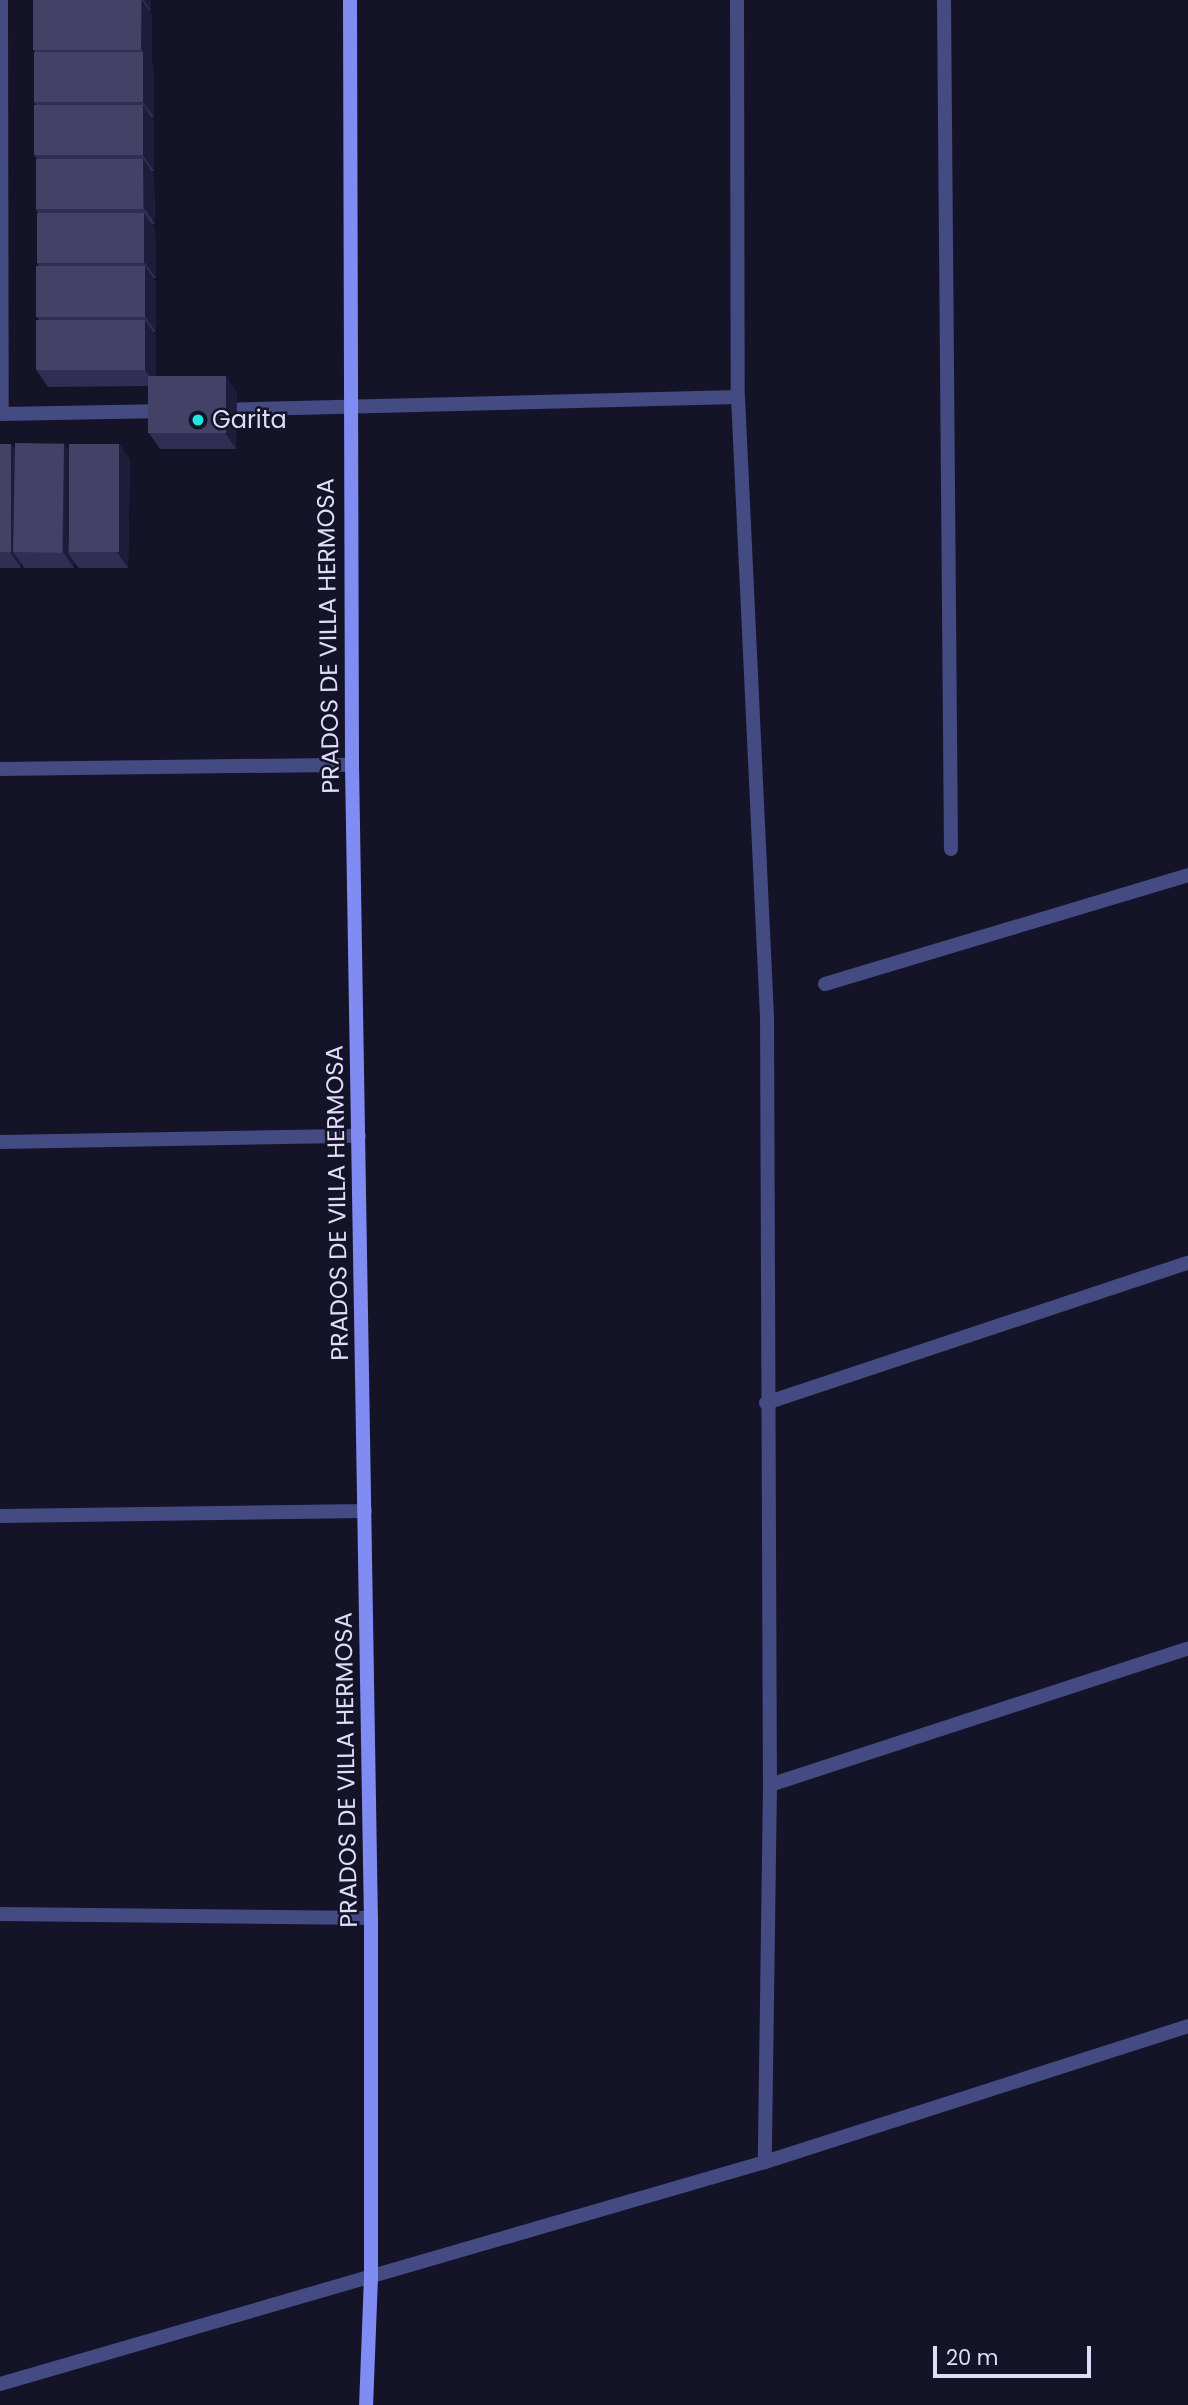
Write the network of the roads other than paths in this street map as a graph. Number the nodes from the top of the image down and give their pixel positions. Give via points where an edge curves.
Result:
1 (1, 0) edge
2 (350, 0) edge
3 (737, 0) edge
4 (944, 0) edge
5 (1, 115) edge
6 (738, 397) junction
7 (348, 408) junction
8 (1, 414) edge
9 (352, 765) junction
10 (0, 769) edge
11 (951, 849) dead end
12 (1188, 875) edge
13 (825, 984) dead end
14 (359, 1136) junction
15 (0, 1142) edge
16 (1188, 1263) edge
17 (766, 1403) junction
18 (365, 1511) junction
19 (0, 1516) edge
20 (1188, 1648) edge
21 (770, 1785) junction
22 (0, 1914) edge
23 (371, 1917) junction
24 (1188, 2026) edge
25 (765, 2162) junction
26 (371, 2277) junction
27 (0, 2384) edge
28 (366, 2405) edge

1 - 5 street
2 - 7 main road, PRADOS DE VILLA HERMOSA
3 - 6 street
4 - 11 street
5 - 8 street
6 - 7 street
6 - 17 street via 767,1017
7 - 8 street
7 - 9 main road, PRADOS DE VILLA HERMOSA
9 - 10 street
9 - 14 main road, PRADOS DE VILLA HERMOSA
12 - 13 street
14 - 15 street
14 - 18 main road, PRADOS DE VILLA HERMOSA
16 - 17 street
17 - 21 street
18 - 19 street
18 - 23 main road, PRADOS DE VILLA HERMOSA
20 - 21 street
21 - 25 street
22 - 23 street
23 - 26 main road, PRADOS DE VILLA HERMOSA
24 - 25 street
25 - 26 street
26 - 27 street
26 - 28 main road, PRADOS DE VILLA HERMOSA

